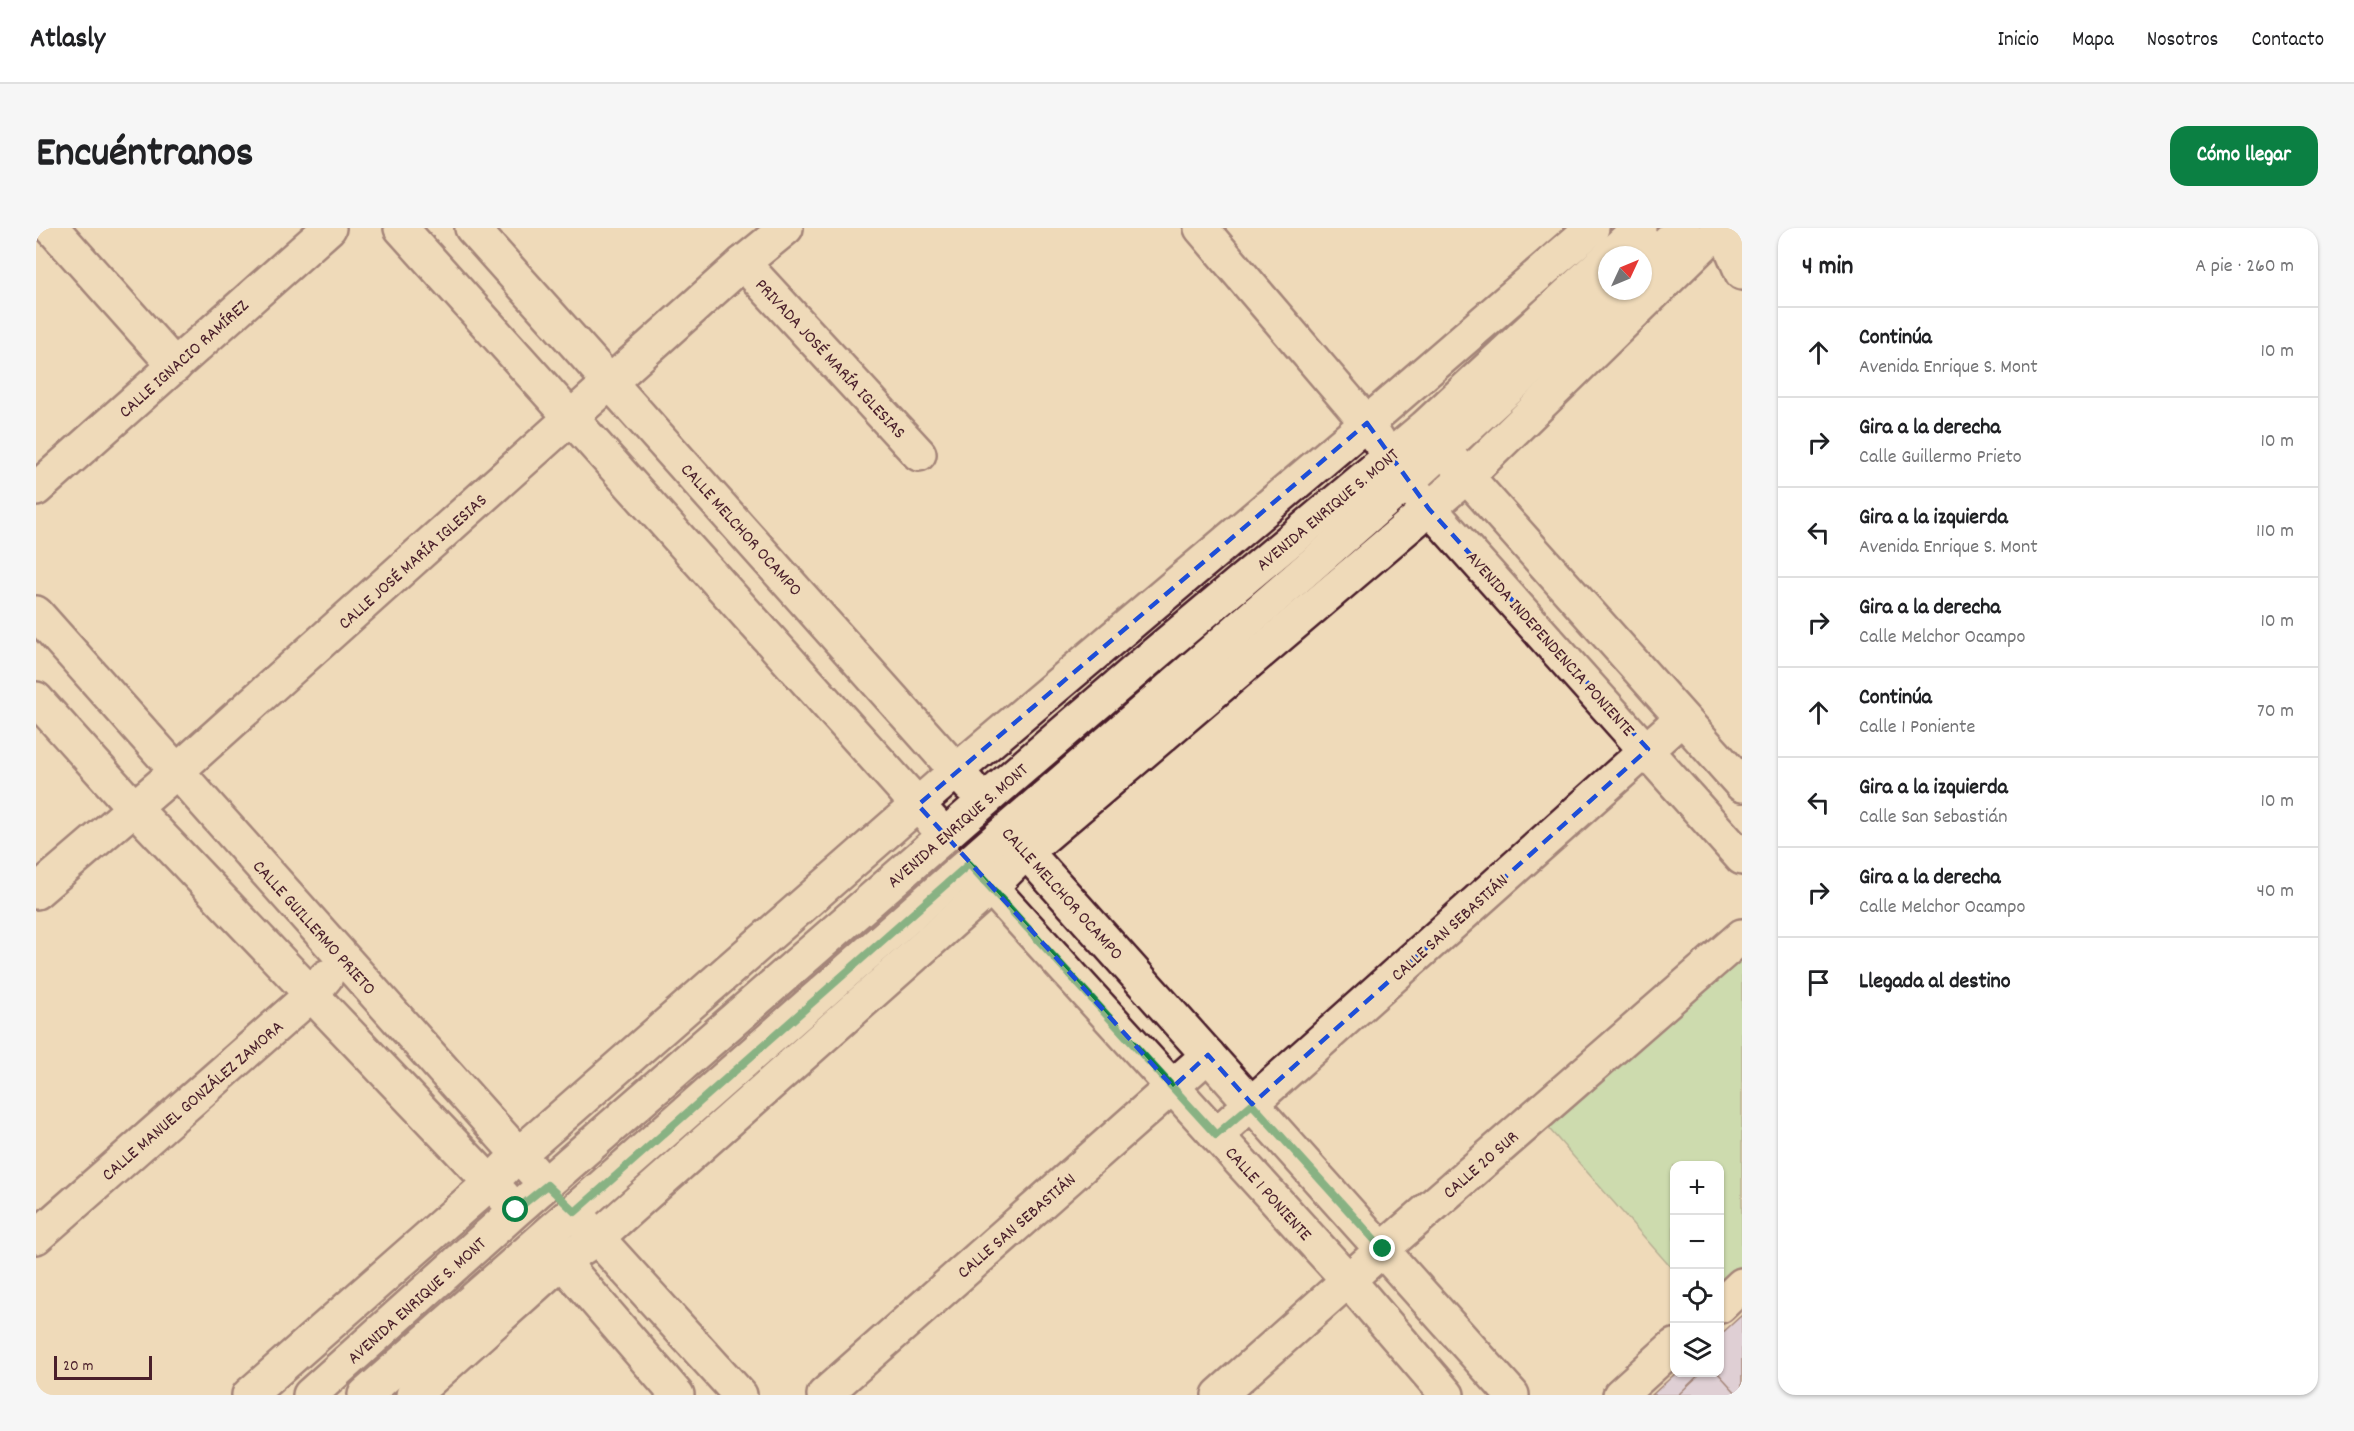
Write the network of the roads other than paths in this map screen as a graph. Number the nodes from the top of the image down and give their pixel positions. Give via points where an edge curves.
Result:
1 (52, 228) edge
2 (329, 228) edge
3 (400, 228) edge
4 (472, 228) edge
5 (786, 228) edge
6 (1202, 228) edge
7 (1592, 228) edge
8 (1639, 228) edge
9 (1683, 228) edge
10 (1723, 229) edge
11 (1619, 246) edge
12 (1652, 257) edge
13 (743, 263) junction
14 (1598, 266) edge
15 (1742, 273) edge
16 (1604, 300) edge
17 (175, 366) junction
18 (611, 381) junction
19 (572, 417) junction
20 (1367, 423) junction
21 (1434, 438) junction
22 (919, 454) dead end
23 (1398, 469) junction
24 (1466, 477) junction
25 (36, 489) edge
26 (1429, 509) junction
27 (36, 614) edge
28 (36, 699) edge
29 (1681, 719) junction
30 (1648, 749) junction
31 (956, 771) junction
32 (176, 772) junction
33 (1742, 785) edge
34 (983, 802) junction
35 (918, 805) junction
36 (135, 809) junction
37 (945, 836) junction
38 (1016, 841) junction
39 (1742, 858) edge
40 (980, 875) junction
41 (36, 892) edge
42 (1742, 936) edge
43 (342, 957) junction
44 (312, 994) junction
45 (1208, 1055) junction
46 (1173, 1087) junction
47 (1252, 1104) junction
48 (1216, 1135) junction
49 (518, 1155) junction
50 (490, 1183) junction
51 (547, 1185) junction
52 (516, 1210) junction
53 (575, 1212) junction
54 (36, 1237) edge
55 (597, 1238) junction
56 (1383, 1249) junction
57 (552, 1250) junction
58 (1348, 1281) junction
59 (1742, 1285) edge
60 (1724, 1301) edge
61 (1670, 1350) edge
62 (249, 1395) edge
63 (310, 1395) edge
64 (365, 1395) edge
65 (413, 1395) edge
66 (677, 1395) edge
67 (740, 1395) edge
68 (824, 1395) edge
69 (1220, 1395) edge
70 (1447, 1395) edge
71 (1512, 1395) edge
72 (1620, 1395) edge

1 - 17 street
2 - 17 street, CALLE IGNACIO RAMÍREZ
3 - 19 street
4 - 18 street, CALLE MELCHOR OCAMPO
5 - 13 street, CALLE JOSÉ MARÍA IGLESIAS
6 - 20 street, AVENIDA INDEPENDENCIA PONIENTE
7 - 20 street
8 - 11 street, AVENIDA ENRIQUE S. MONT
9 - 12 street
10 - 15 street
10 - 24 street
13 - 18 street, CALLE JOSÉ MARÍA IGLESIAS
13 - 22 street, PRIVADA JOSÉ MARÍA IGLESIAS
14 - 21 street, AVENIDA ENRIQUE S. MONT
16 - 21 street, AVENIDA ENRIQUE S. MONT
17 - 25 street, CALLE IGNACIO RAMÍREZ
18 - 19 street, CALLE JOSÉ MARÍA IGLESIAS
18 - 31 street, CALLE MELCHOR OCAMPO
19 - 32 street, CALLE JOSÉ MARÍA IGLESIAS
19 - 35 street
20 - 21 street
20 - 23 street, AVENIDA INDEPENDENCIA PONIENTE
20 - 31 street
21 - 23 street, AVENIDA ENRIQUE S. MONT
21 - 24 street
23 - 26 street, AVENIDA INDEPENDENCIA PONIENTE
23 - 34 street, AVENIDA ENRIQUE S. MONT via 1157,652
23 - 38 street, AVENIDA ENRIQUE S. MONT
24 - 26 street
24 - 29 street
26 - 30 street, AVENIDA INDEPENDENCIA PONIENTE
26 - 38 street
27 - 32 street, CALLE GUILLERMO PRIETO
28 - 36 street
29 - 30 street, CALLE SAN SEBASTIÁN
29 - 33 street
30 - 39 street, AVENIDA INDEPENDENCIA PONIENTE
30 - 47 street, CALLE SAN SEBASTIÁN
31 - 34 street, CALLE MELCHOR OCAMPO
31 - 35 street
32 - 36 street, CALLE JOSÉ MARÍA IGLESIAS
32 - 43 street, CALLE GUILLERMO PRIETO
34 - 37 street, AVENIDA ENRIQUE S. MONT
34 - 38 street, CALLE MELCHOR OCAMPO
35 - 37 street
35 - 49 street
36 - 41 street, CALLE JOSÉ MARÍA IGLESIAS
36 - 44 street
37 - 40 street
37 - 51 street, AVENIDA ENRIQUE S. MONT
38 - 40 street
38 - 45 street, CALLE MELCHOR OCAMPO
40 - 46 street, CALLE 1 PONIENTE
40 - 53 street, AVENIDA ENRIQUE S. MONT
40 - 55 street
42 - 56 street, CALLE 20 SUR
43 - 44 street, CALLE MANUEL GONZÁLEZ ZAMORA
43 - 49 street, CALLE GUILLERMO PRIETO
44 - 50 street
44 - 54 street, CALLE MANUEL GONZÁLEZ ZAMORA
45 - 46 street, CALLE SAN SEBASTIÁN
45 - 47 street, CALLE MELCHOR OCAMPO
46 - 48 street, CALLE 1 PONIENTE
46 - 68 street, CALLE SAN SEBASTIÁN
47 - 48 street, CALLE SAN SEBASTIÁN
47 - 56 street, CALLE MELCHOR OCAMPO
48 - 58 street, CALLE 1 PONIENTE
49 - 50 street
49 - 51 street, CALLE GUILLERMO PRIETO
50 - 52 street
50 - 62 street
51 - 52 street, AVENIDA ENRIQUE S. MONT
51 - 53 street, CALLE GUILLERMO PRIETO
52 - 57 street
52 - 63 street, AVENIDA ENRIQUE S. MONT
53 - 55 street, CALLE GUILLERMO PRIETO
53 - 57 street, AVENIDA ENRIQUE S. MONT
55 - 57 street
55 - 67 street, CALLE GUILLERMO PRIETO
56 - 58 street, CALLE 20 SUR
56 - 71 street, CALLE MELCHOR OCAMPO
57 - 64 street, AVENIDA ENRIQUE S. MONT
57 - 65 street
57 - 66 street
58 - 69 street, CALLE 20 SUR
58 - 70 street, CALLE 1 PONIENTE
59 - 60 street
61 - 72 street

